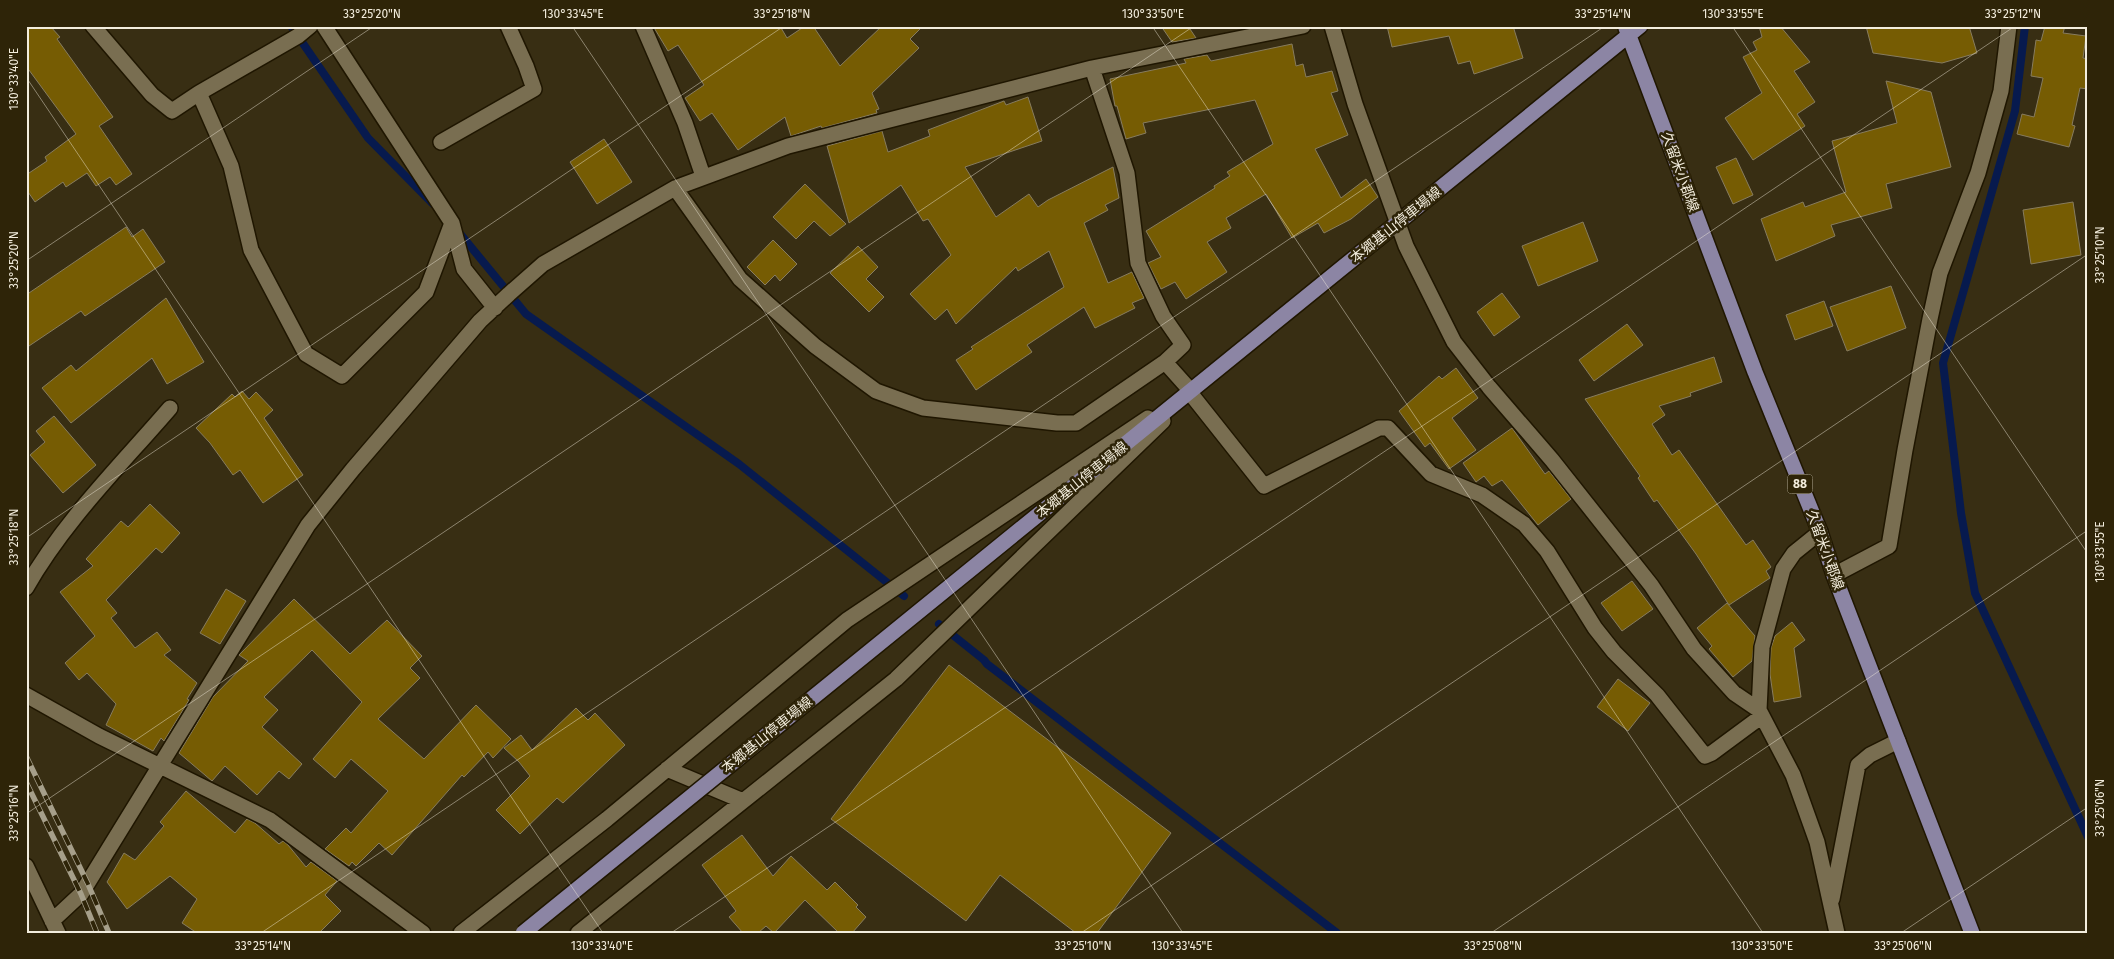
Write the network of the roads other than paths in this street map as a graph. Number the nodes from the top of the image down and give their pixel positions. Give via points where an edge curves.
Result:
1 (93, 26) edge
2 (310, 26) edge
3 (324, 26) edge
4 (508, 26) edge
5 (643, 26) edge
6 (1303, 26) edge
7 (1332, 26) edge
8 (2009, 26) edge
9 (1632, 29) edge
10 (1092, 68) junction
11 (199, 93) junction
12 (440, 142) dead end
13 (703, 176) junction
14 (675, 188) junction
15 (1398, 223) junction
16 (452, 224) junction
17 (495, 308) junction
18 (1165, 362) junction
19 (1206, 380) junction
20 (1190, 392) junction
21 (170, 408) dead end
22 (1820, 532) junction
23 (1834, 575) junction
24 (26, 588) edge
25 (26, 695) edge
26 (1761, 713) junction
27 (1898, 741) junction
28 (160, 768) junction
29 (667, 769) junction
30 (743, 801) junction
31 (26, 866) edge
32 (1831, 902) junction
33 (55, 927) edge
34 (422, 933) edge
35 (461, 933) edge
36 (523, 933) edge
37 (578, 933) edge
38 (1837, 933) edge
39 (1972, 933) edge

1 - 11 street via 152,95 172,111
2 - 11 street
3 - 16 street
4 - 12 street via 534,89
5 - 13 street via 685,123
6 - 10 street
7 - 15 street via 1355,104
8 - 23 street via 2001,91 1978,173 1938,282 1889,546
9 - 15 main road, 本郷基山停車場線
9 - 22 main road, 久留米小郡線 / 88 via 1755,372
10 - 13 street via 788,146
10 - 18 street via 1127,173 1138,263 1163,316 1183,345
11 - 16 street via 231,166 251,250 306,354 342,376 426,292
13 - 14 street
14 - 17 street via 542,264
14 - 18 street via 740,279 814,346 876,390 923,408 1076,423
15 - 19 main road, 本郷基山停車場線
15 - 26 street via 1406,246 1454,342 1651,585 1694,649 1734,693
16 - 17 street via 464,269
17 - 28 street via 480,321 308,525
18 - 20 street
19 - 20 street
19 - 36 main road, 本郷基山停車場線, bridge
20 - 26 street via 1264,486 1379,428 1388,428 1431,474 1482,495 1524,524 1546,551 1595,628 1657,695 1705,756
20 - 29 street via 847,620
20 - 30 street via 896,679
21 - 24 street via 101,485 40,564
22 - 23 main road, 久留米小郡線 / 88
22 - 26 street via 1794,553 1782,569 1762,647
23 - 27 main road, 久留米小郡線 / 88
25 - 28 street
26 - 32 street via 1793,775 1817,842
27 - 32 street via 1858,765
27 - 39 main road, 久留米小郡線 / 88
28 - 33 street via 81,894
28 - 34 street via 270,820
29 - 30 street
29 - 35 street
30 - 37 street
31 - 33 street
32 - 38 street

